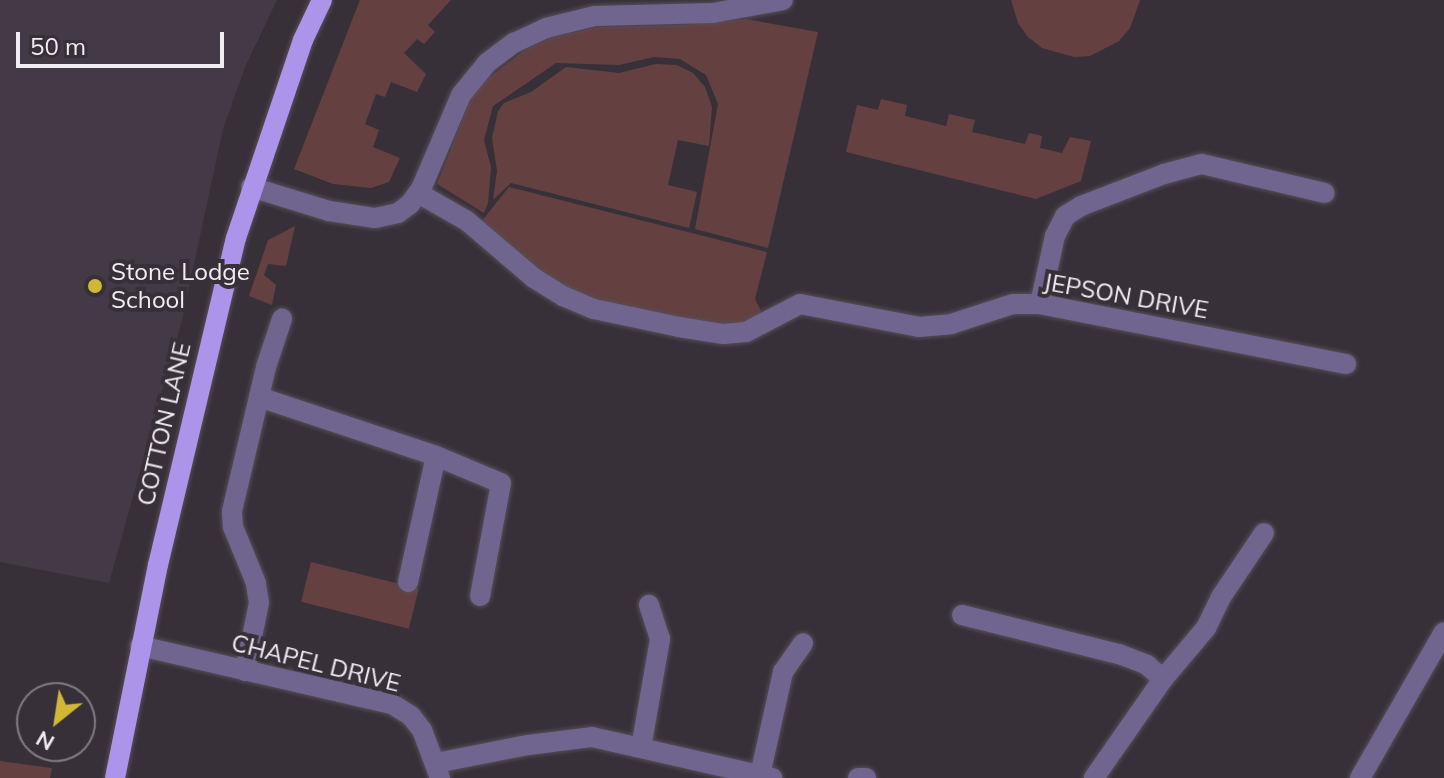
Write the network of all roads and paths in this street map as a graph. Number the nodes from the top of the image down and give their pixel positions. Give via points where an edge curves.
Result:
1 (322, 0) edge
2 (783, 0) edge
3 (251, 187) junction
4 (418, 193) junction
5 (1325, 193) dead end
6 (1040, 304) junction
7 (282, 319) dead end
8 (1346, 364) dead end
9 (259, 397) junction
10 (436, 456) junction
11 (1264, 533) dead end
12 (408, 582) dead end
13 (480, 596) dead end
14 (649, 605) dead end
15 (962, 615) dead end
16 (1444, 632) edge
17 (803, 643) dead end
18 (140, 646) junction
19 (245, 671) junction
20 (1163, 679) junction
21 (641, 748) junction
22 (438, 771) edge
23 (766, 776) edge
24 (115, 778) edge
25 (858, 778) edge
26 (866, 778) edge
27 (1094, 778) edge
28 (1360, 778) edge

1 - 3 main road, COTTON LANE
2 - 4 street via 713,13 595,16 546,28 514,43 487,63 461,95
3 - 4 street via 329,211 375,218 403,210
3 - 18 main road, COTTON LANE
4 - 6 street, JEPSON DRIVE via 467,221 563,296 603,311 679,327 731,335 808,303 919,327 959,322 1013,304
5 - 6 street via 1202,164 1095,201 1065,216 1055,236
6 - 8 street, JEPSON DRIVE
7 - 9 street
9 - 10 street
9 - 19 street via 232,515 259,598
10 - 12 street
10 - 13 street via 501,483
11 - 20 street via 1206,628
14 - 21 street via 660,639
15 - 20 street via 1119,654 1147,665
16 - 28 street
17 - 23 street via 785,668
18 - 19 street, CHAPEL DRIVE
18 - 24 main road, COTTON LANE
19 - 22 street, CHAPEL DRIVE via 397,707 422,730
20 - 27 street
21 - 22 street via 583,737
21 - 23 street
25 - 26 street

